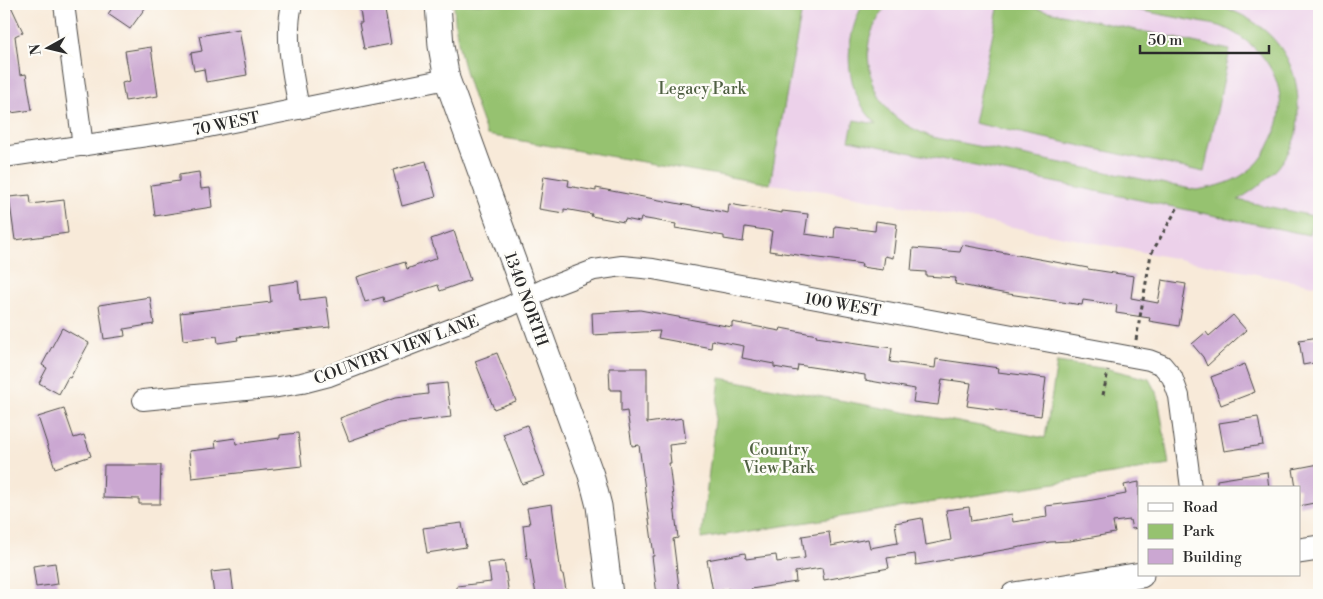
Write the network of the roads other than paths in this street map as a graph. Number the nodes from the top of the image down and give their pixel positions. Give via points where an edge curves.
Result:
1 (64, 4) edge
2 (292, 4) edge
3 (438, 4) edge
4 (447, 79) junction
5 (299, 109) junction
6 (83, 146) junction
7 (4, 158) edge
8 (527, 298) junction
9 (143, 400) dead end
10 (1192, 486) edge
11 (1319, 548) edge
12 (1300, 551) edge
13 (1138, 575) edge
14 (610, 595) edge
15 (1014, 595) edge

1 - 6 street
2 - 5 street via 289,55
3 - 4 street, 1340 NORTH
4 - 5 street, 70 WEST
4 - 8 street, 1340 NORTH
5 - 6 street, 70 WEST via 182,132
6 - 7 street, 70 WEST
8 - 9 street, COUNTRY VIEW LANE via 328,376 302,383
8 - 10 street, 100 WEST via 594,270 622,266 1136,357 1162,365 1172,377 1178,396
8 - 14 street, 1340 NORTH via 593,483
11 - 12 street
13 - 15 street

